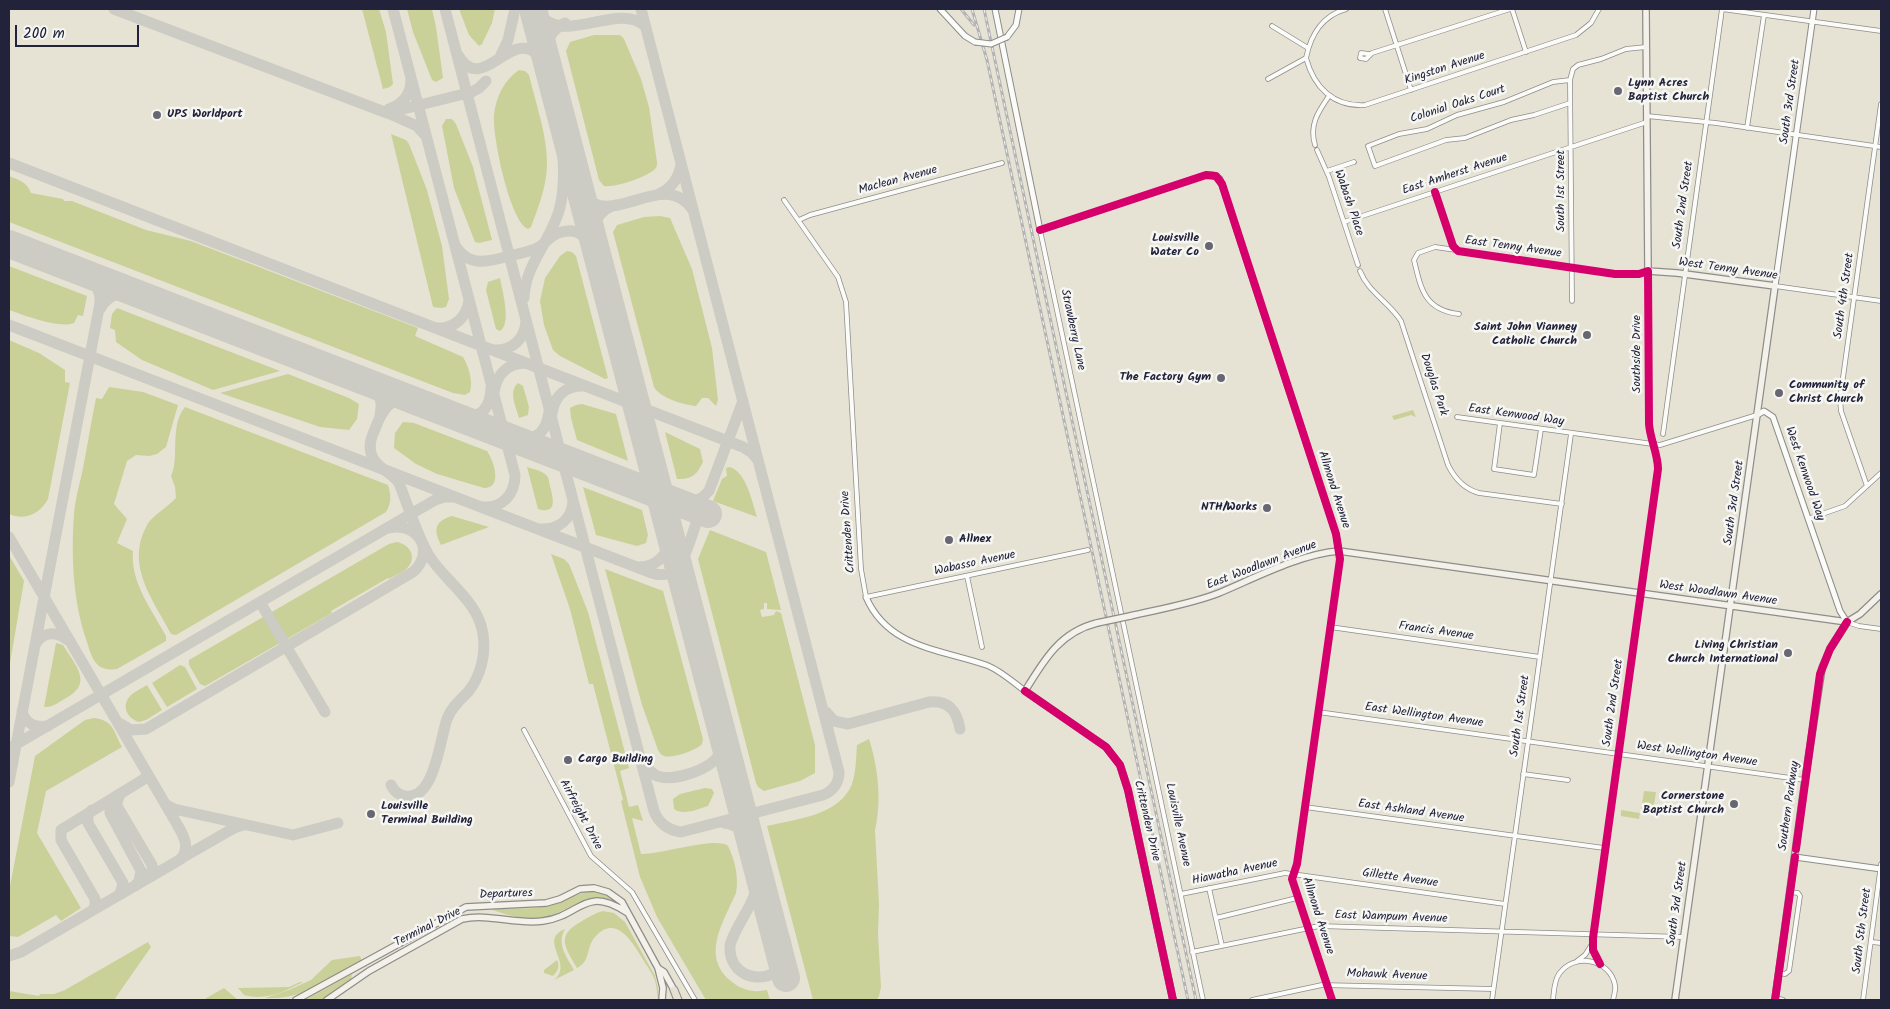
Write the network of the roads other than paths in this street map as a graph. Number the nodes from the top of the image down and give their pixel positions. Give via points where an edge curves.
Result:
1 (940, 9) edge
2 (994, 9) edge
3 (1019, 9) edge
4 (1346, 9) edge
5 (1385, 9) edge
6 (1511, 9) edge
7 (1599, 9) edge
8 (1646, 9) edge
9 (1722, 9) edge
10 (1814, 9) edge
11 (1764, 15) junction
12 (1812, 22) junction
13 (1272, 26) dead end
14 (1881, 31) edge
15 (1396, 45) junction
16 (1646, 47) junction
17 (1308, 48) junction
18 (1526, 52) junction
19 (1369, 54) dead end
20 (1306, 58) junction
21 (1268, 79) dead end
22 (1570, 80) junction
23 (1411, 90) junction
24 (1329, 96) junction
25 (1570, 103) junction
26 (1881, 104) edge
27 (1647, 119) junction
28 (1706, 122) junction
29 (1747, 128) junction
30 (1796, 136) junction
31 (1876, 146) junction
32 (1572, 147) junction
33 (1881, 147) edge
34 (1354, 162) dead end
35 (1002, 163) dead end
36 (1327, 171) junction
37 (1435, 192) junction
38 (784, 200) dead end
39 (799, 220) junction
40 (1344, 222) junction
41 (1040, 230) junction
42 (1454, 248) junction
43 (1358, 265) dead end
44 (1573, 267) junction
45 (1360, 271) dead end
46 (1648, 271) junction
47 (1685, 274) junction
48 (1775, 286) junction
49 (1855, 297) junction
50 (1572, 301) dead end
51 (1881, 301) edge
52 (1459, 314) dead end
53 (1757, 415) junction
54 (1457, 417) dead end
55 (1500, 423) junction
56 (1541, 429) junction
57 (1571, 434) junction
58 (1663, 434) dead end
59 (1653, 445) junction
60 (1881, 473) edge
61 (1867, 486) junction
62 (1562, 504) junction
63 (1808, 519) junction
64 (1088, 550) dead end
65 (1339, 551) junction
66 (967, 576) junction
67 (1551, 580) junction
68 (1640, 593) junction
69 (1881, 594) edge
70 (866, 597) junction
71 (1730, 606) junction
72 (1847, 622) junction
73 (1330, 627) junction
74 (1881, 629) edge
75 (982, 647) dead end
76 (1130, 655) joint
77 (1540, 657) junction
78 (1025, 691) junction
79 (1318, 712) junction
80 (524, 730) dead end
81 (1528, 741) junction
82 (1618, 754) junction
83 (1708, 766) junction
84 (1523, 774) junction
85 (1568, 780) dead end
86 (1805, 780) junction
87 (1305, 807) junction
88 (1515, 836) junction
89 (1604, 848) junction
90 (1795, 858) junction
91 (1881, 864) edge
92 (1881, 869) edge
93 (1292, 874) junction
94 (1209, 888) junction
95 (1790, 892) junction
96 (1181, 894) junction
97 (1298, 898) junction
98 (1505, 904) junction
99 (627, 914) junction
100 (1216, 918) junction
101 (1308, 928) junction
102 (1501, 932) junction
103 (1593, 935) junction
104 (1683, 937) junction
105 (1872, 942) junction
106 (1881, 943) edge
107 (1592, 944) junction
108 (1222, 946) junction
109 (1192, 952) junction
110 (1576, 962) junction
111 (1600, 964) junction
112 (658, 968) junction
113 (1779, 973) junction
114 (1328, 985) junction
115 (1493, 989) junction
116 (674, 990) joint
117 (302, 998) edge
118 (1776, 999) edge
119 (296, 1000) edge
120 (328, 1000) edge
121 (662, 1000) edge
122 (680, 1000) edge
123 (695, 1000) edge
124 (1174, 1000) edge
125 (1203, 1000) edge
126 (1252, 1000) edge
127 (1332, 1000) edge
128 (1492, 1000) edge
129 (1553, 1000) edge
130 (1614, 1000) edge
131 (1675, 1000) edge
132 (1783, 1000) edge
133 (1863, 1000) edge

1 - 3 street, bridge via 965,36 975,42 991,44 1008,37 1016,26
2 - 41 street, Strawberry Lane
4 - 17 street via 1322,22
5 - 15 street
6 - 15 street
6 - 18 street
7 - 18 street, Kingston Avenue via 1591,23 1576,35
8 - 16 main road, Southside Drive
9 - 11 street
9 - 28 street, South 2nd Street
10 - 12 street, South 3rd Street
11 - 12 street
11 - 29 street
12 - 14 street
12 - 30 street, South 3rd Street
13 - 17 street
15 - 19 street
15 - 23 street
16 - 22 street via 1626,49 1578,64 1571,72
16 - 27 main road, Southside Drive
17 - 20 street
18 - 23 street, Kingston Avenue
20 - 21 street
20 - 24 street via 1317,84
22 - 25 street, South 1st Street
22 - 25 street, Colonial Oaks Court via 1553,82 1504,102 1457,115 1427,129 1399,134 1368,146 1375,166 1446,140 1466,138 1511,120
23 - 24 street, Kingston Avenue via 1356,106
24 - 36 street, Wabash Place via 1313,122 1312,135
25 - 32 street, South 1st Street
26 - 31 street, South 4th Street
27 - 28 street
27 - 32 street, East Amherst Avenue
27 - 46 main road, Southside Drive
28 - 29 street
28 - 47 street, South 2nd Street
29 - 30 street
30 - 31 street
30 - 48 street, South 3rd Street
31 - 33 street
31 - 49 street, South 4th Street
32 - 37 street, East Amherst Avenue
32 - 44 street, South 1st Street
34 - 36 street
35 - 39 street, Maclean Avenue
36 - 40 street, Wabash Place
37 - 40 street, East Amherst Avenue
37 - 42 street
38 - 39 street, Crittenden Drive
39 - 70 street, Crittenden Drive via 838,277 846,302
40 - 43 street, Wabash Place
41 - 65 street, Allmond Avenue via 1206,176 1220,179
41 - 76 street, Strawberry Lane
42 - 44 street, East Tenny Avenue
42 - 52 street, East Tenny Avenue via 1432,247 1419,252 1414,260 1430,303 1444,312
44 - 46 street, West Tenny Avenue via 1622,274
44 - 50 street, South 1st Street
45 - 62 street, Douglas Park via 1370,288 1401,321 1451,471 1458,480 1468,489 1490,495
46 - 47 main road, West Tenny Avenue
46 - 59 street, Southside Drive via 1649,424
47 - 48 main road, West Tenny Avenue
47 - 58 street, South 2nd Street
48 - 49 street, West Tenny Avenue
48 - 53 main road, South 3rd Street
49 - 51 street, West Tenny Avenue
49 - 61 street, South 4th Street via 1840,406
53 - 59 street, West Kenwood Way
53 - 63 street, West Kenwood Way via 1764,412 1773,417
53 - 71 main road, South 3rd Street
54 - 55 street, East Kenwood Way
55 - 56 street, East Kenwood Way
55 - 56 street via 1494,469 1534,474
56 - 57 street, East Kenwood Way
57 - 59 street, West Kenwood Way
57 - 62 street, South 1st Street
59 - 68 street, South 2nd Street via 1658,469
60 - 61 street
61 - 63 street via 1845,506
62 - 67 street, South 1st Street
63 - 72 street, West Kenwood Way via 1840,611
64 - 66 street, Wabasso Avenue
65 - 67 main road, East Woodlawn Avenue
65 - 73 street, Allmond Avenue
65 - 78 main road, East Woodlawn Avenue, bridge via 1277,568 1207,597 1077,630 1059,643
66 - 70 street, Wabasso Avenue
66 - 75 street
67 - 68 main road, West Woodlawn Avenue
67 - 77 street, South 1st Street
68 - 71 main road, West Woodlawn Avenue
68 - 82 street, South 2nd Street
69 - 72 main road, Southern Parkway
70 - 78 street, Crittenden Drive via 876,616 897,635 916,644 987,665
71 - 72 main road, West Woodlawn Avenue
71 - 83 main road, South 3rd Street
72 - 74 street, West Woodlawn Avenue
72 - 86 main road, Southern Parkway via 1822,668
73 - 77 street, Francis Avenue
73 - 79 street, Allmond Avenue
76 - 96 street, Louisville Avenue
77 - 81 street, South 1st Street
78 - 124 main road, Crittenden Drive via 1106,747 1120,765
79 - 81 street, East Wellington Avenue
79 - 87 street, Allmond Avenue
80 - 123 street, Airfreight Drive via 591,856 632,892
81 - 82 street, West Wellington Avenue
81 - 84 street, South 1st Street
82 - 83 street, West Wellington Avenue
82 - 89 street, South 2nd Street
83 - 86 street, West Wellington Avenue
83 - 104 main road, South 3rd Street
84 - 85 street
84 - 88 street, South 1st Street
86 - 90 main road, Southern Parkway
87 - 88 street, East Ashland Avenue
87 - 93 street, Allmond Avenue via 1297,864
88 - 89 street, East Ashland Avenue
88 - 98 street, South 1st Street
89 - 103 street, South 2nd Street
90 - 92 street
90 - 95 main road, Southern Parkway
91 - 92 street, South 5th Street
92 - 105 street, South 5th Street
93 - 94 street, Hiawatha Avenue via 1278,873
93 - 97 street, Allmond Avenue
93 - 98 street, Gillette Avenue
94 - 96 street, Hiawatha Avenue
94 - 100 street
95 - 113 main road, Southern Parkway
95 - 113 street via 1800,894 1790,971
96 - 109 street, Louisville Avenue
97 - 100 street
97 - 101 street, Allmond Avenue
98 - 102 street, South 1st Street
99 - 112 main road
99 - 117 main road, Departures via 622,902 614,895 594,888 580,889 546,904 466,907
99 - 120 main road, Terminal Drive via 613,904 597,901 543,922 477,917 462,919 368,970
100 - 108 street
101 - 102 street, East Wampum Avenue
101 - 108 street, East Wampum Avenue
101 - 114 street, Allmond Avenue
102 - 103 street, East Wampum Avenue
102 - 115 street, South 1st Street
103 - 104 street, East Wampum Avenue
103 - 107 street, South 2nd Street
104 - 131 main road, South 3rd Street
105 - 106 street
105 - 133 street, South 5th Street
107 - 110 street
107 - 111 street, South 2nd Street
108 - 109 street, East Wampum Avenue
109 - 125 street, Louisville Avenue
110 - 111 street
110 - 129 street via 1559,974
111 - 130 street, South 2nd Street via 1616,986
112 - 116 main road
112 - 121 main road
113 - 118 main road, Southern Parkway
114 - 115 street, Mohawk Avenue
114 - 126 street, Mohawk Avenue
114 - 127 street, Allmond Avenue
115 - 128 street, South 1st Street
116 - 122 highway
117 - 119 main road, Departures
118 - 132 street

